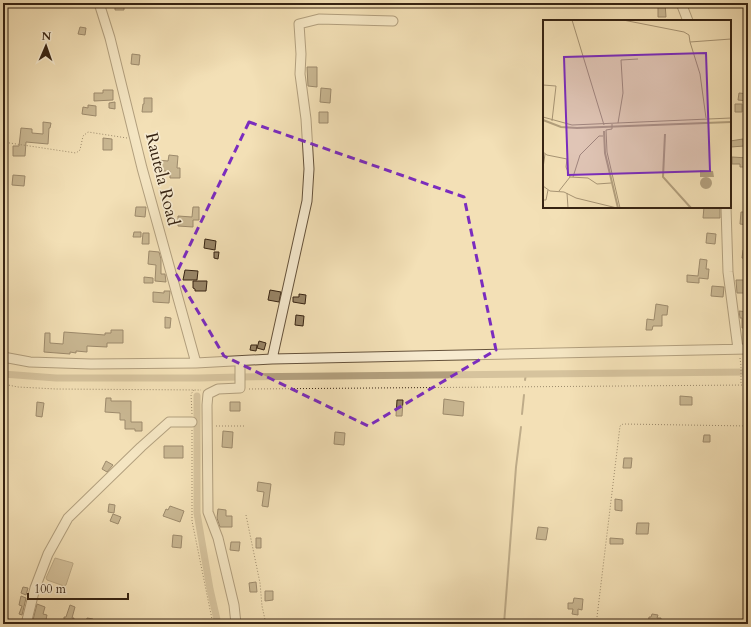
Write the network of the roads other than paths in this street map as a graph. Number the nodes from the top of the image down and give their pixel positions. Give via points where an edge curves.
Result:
1 (99, 3) edge
2 (682, 3) edge
3 (688, 20) edge
4 (393, 21) dead end
5 (726, 208) edge
6 (738, 349) junction
7 (748, 349) edge
8 (3, 357) edge
9 (272, 359) junction
10 (240, 363) junction
11 (196, 364) junction
12 (192, 422) road end
13 (3, 620) edge
14 (4, 624) edge
15 (26, 624) edge
16 (236, 624) edge

1 - 11 street, Rautela Road
2 - 3 street
4 - 9 street via 319,19 299,24 300,74 309,169 307,201
5 - 6 street via 728,272
6 - 7 street
6 - 9 street
8 - 11 street via 30,362
9 - 10 street
10 - 11 street
10 - 16 street via 240,386 218,389 208,394 207,426 208,512 218,538
12 - 15 street via 169,422 68,518 48,554 35,588
13 - 14 street

